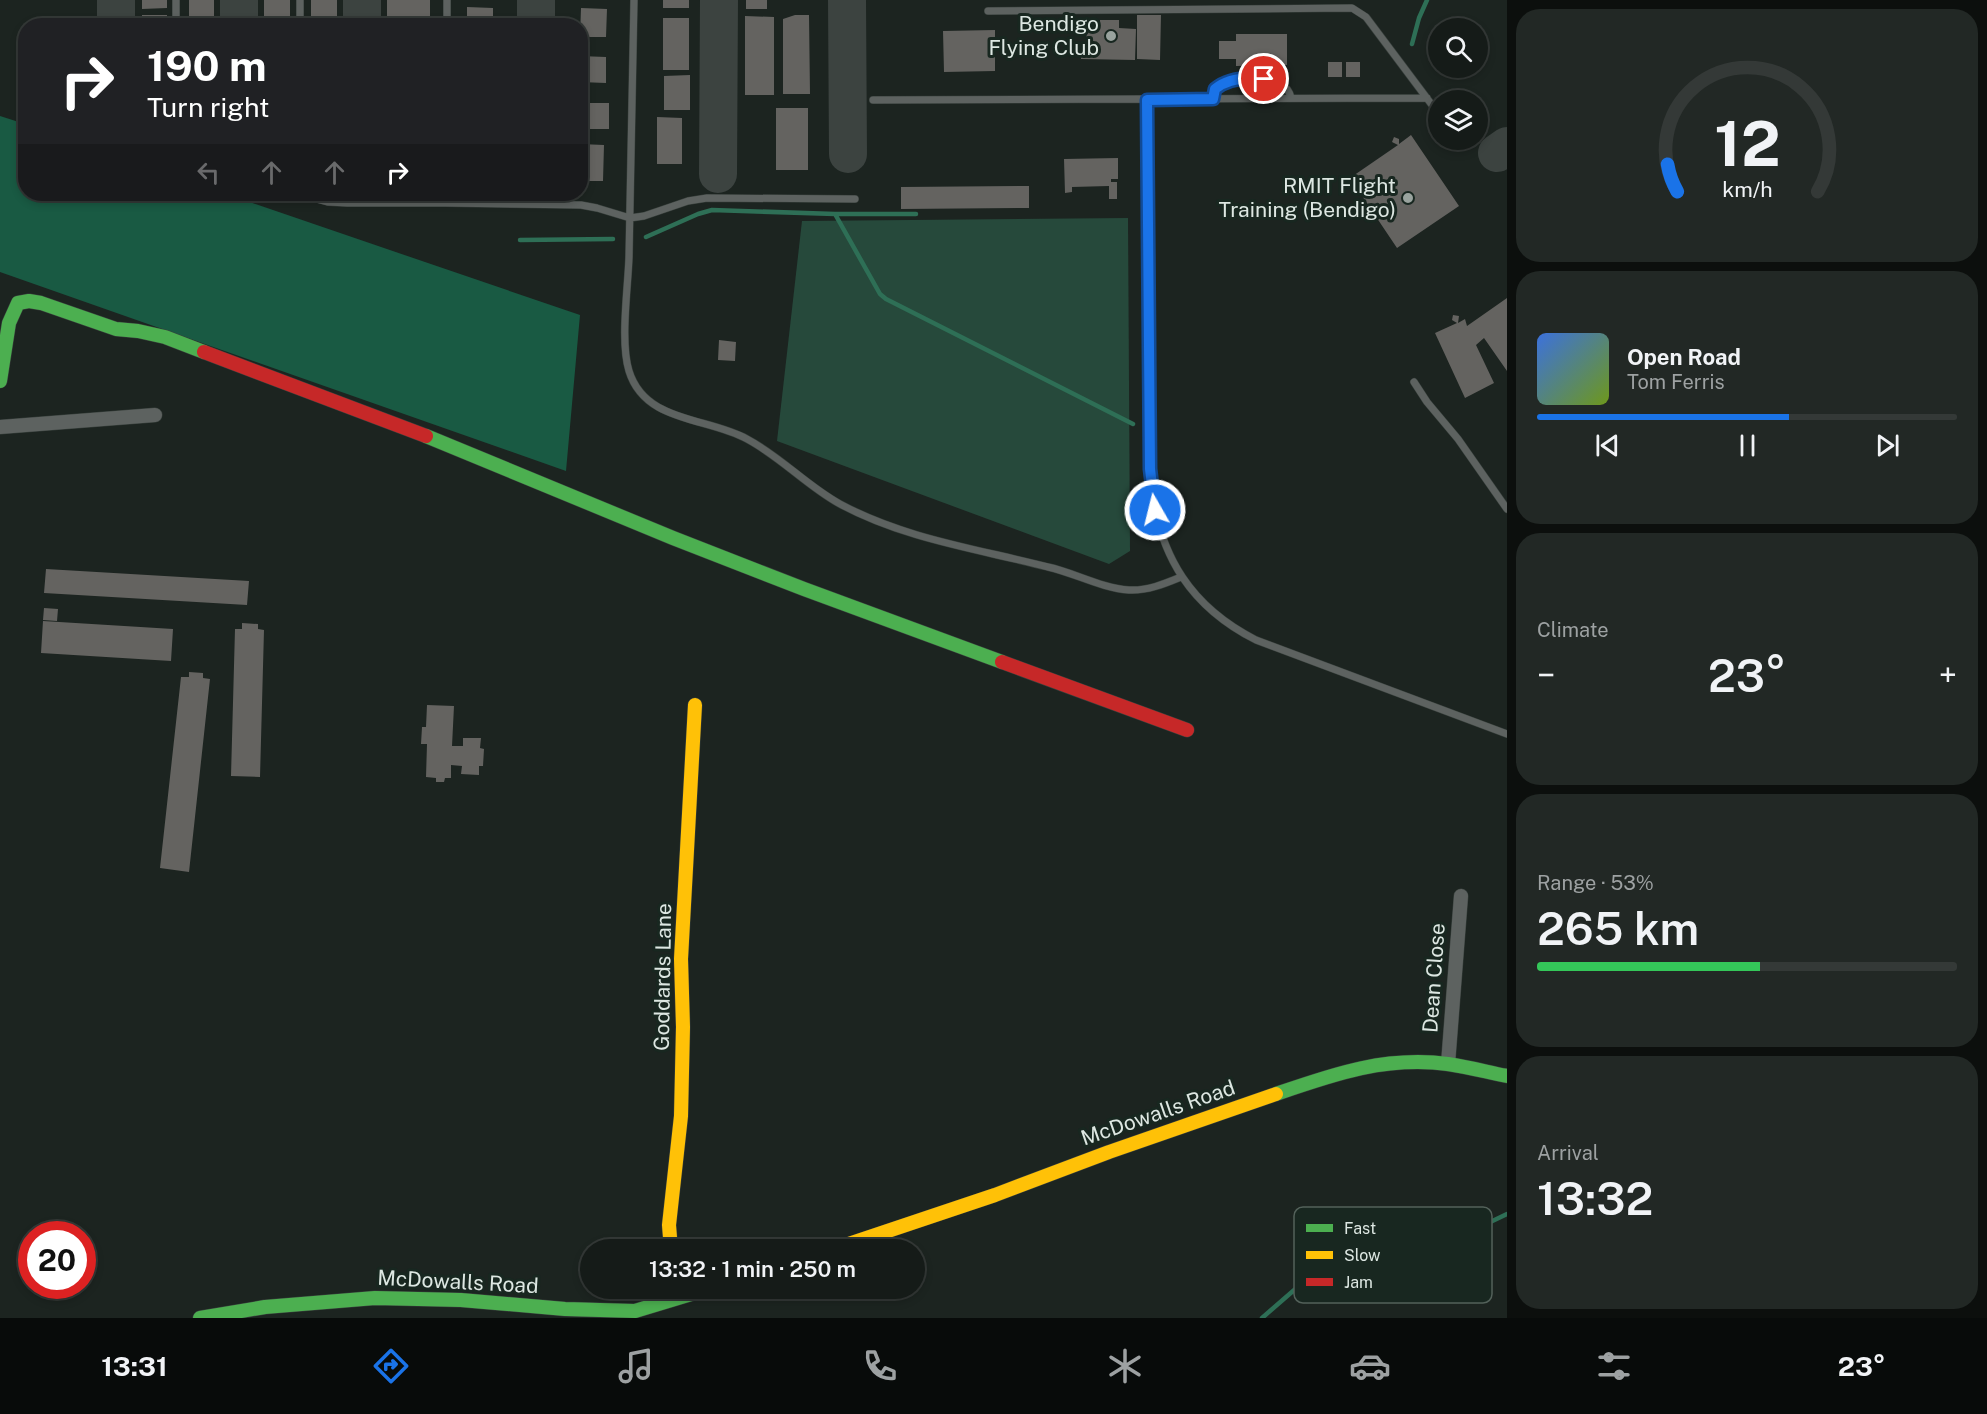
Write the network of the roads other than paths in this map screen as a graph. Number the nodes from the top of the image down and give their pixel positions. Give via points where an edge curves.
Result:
1 (176, 0) edge
2 (300, 0) edge
3 (447, 0) edge
4 (634, 0) edge
5 (988, 12) dead end
6 (176, 18) edge
7 (300, 18) edge
8 (447, 18) edge
9 (1427, 98) joint
10 (1213, 99) junction
11 (1291, 99) junction
12 (873, 100) dead end
13 (1147, 100) junction
14 (855, 199) dead end
15 (324, 201) edge
16 (445, 202) joint
17 (630, 218) junction
18 (0, 381) edge
19 (1414, 382) dead end
20 (155, 415) dead end
21 (0, 427) edge
22 (1507, 509) edge
23 (1181, 577) junction
24 (695, 705) dead end
25 (1187, 730) dead end
26 (1507, 734) edge
27 (1461, 896) dead end
28 (1448, 1064) junction
29 (1507, 1076) edge
30 (670, 1239) edge
31 (864, 1239) edge
32 (666, 1299) edge
33 (200, 1318) edge

1 - 6 lane
2 - 7 lane
3 - 8 lane
4 - 17 lane
5 - 9 lane via 1352,8 1366,17
9 - 11 lane
10 - 11 lane
10 - 11 lane via 1219,86 1251,78 1282,85 1289,90
10 - 13 lane
12 - 13 lane
13 - 23 lane via 1150,477 1162,537
14 - 17 lane via 707,198
15 - 16 lane
16 - 17 lane via 581,205
17 - 23 lane via 628,363 641,393 650,403 674,416 721,428 748,440 840,504 937,541 1052,568 1118,589 1152,588
18 - 25 street via 9,323 18,303 41,303 116,329 165,337 389,421 804,589
19 - 22 lane
20 - 21 street
23 - 26 lane via 1215,614 1256,640
24 - 30 street, Goddards Lane via 682,948 681,1116
27 - 28 street, Dean Close
28 - 29 street, McDowalls Road
28 - 31 street, McDowalls Road via 1389,1063 1341,1072
32 - 33 street, McDowalls Road via 635,1311 617,1312 375,1298 265,1307

